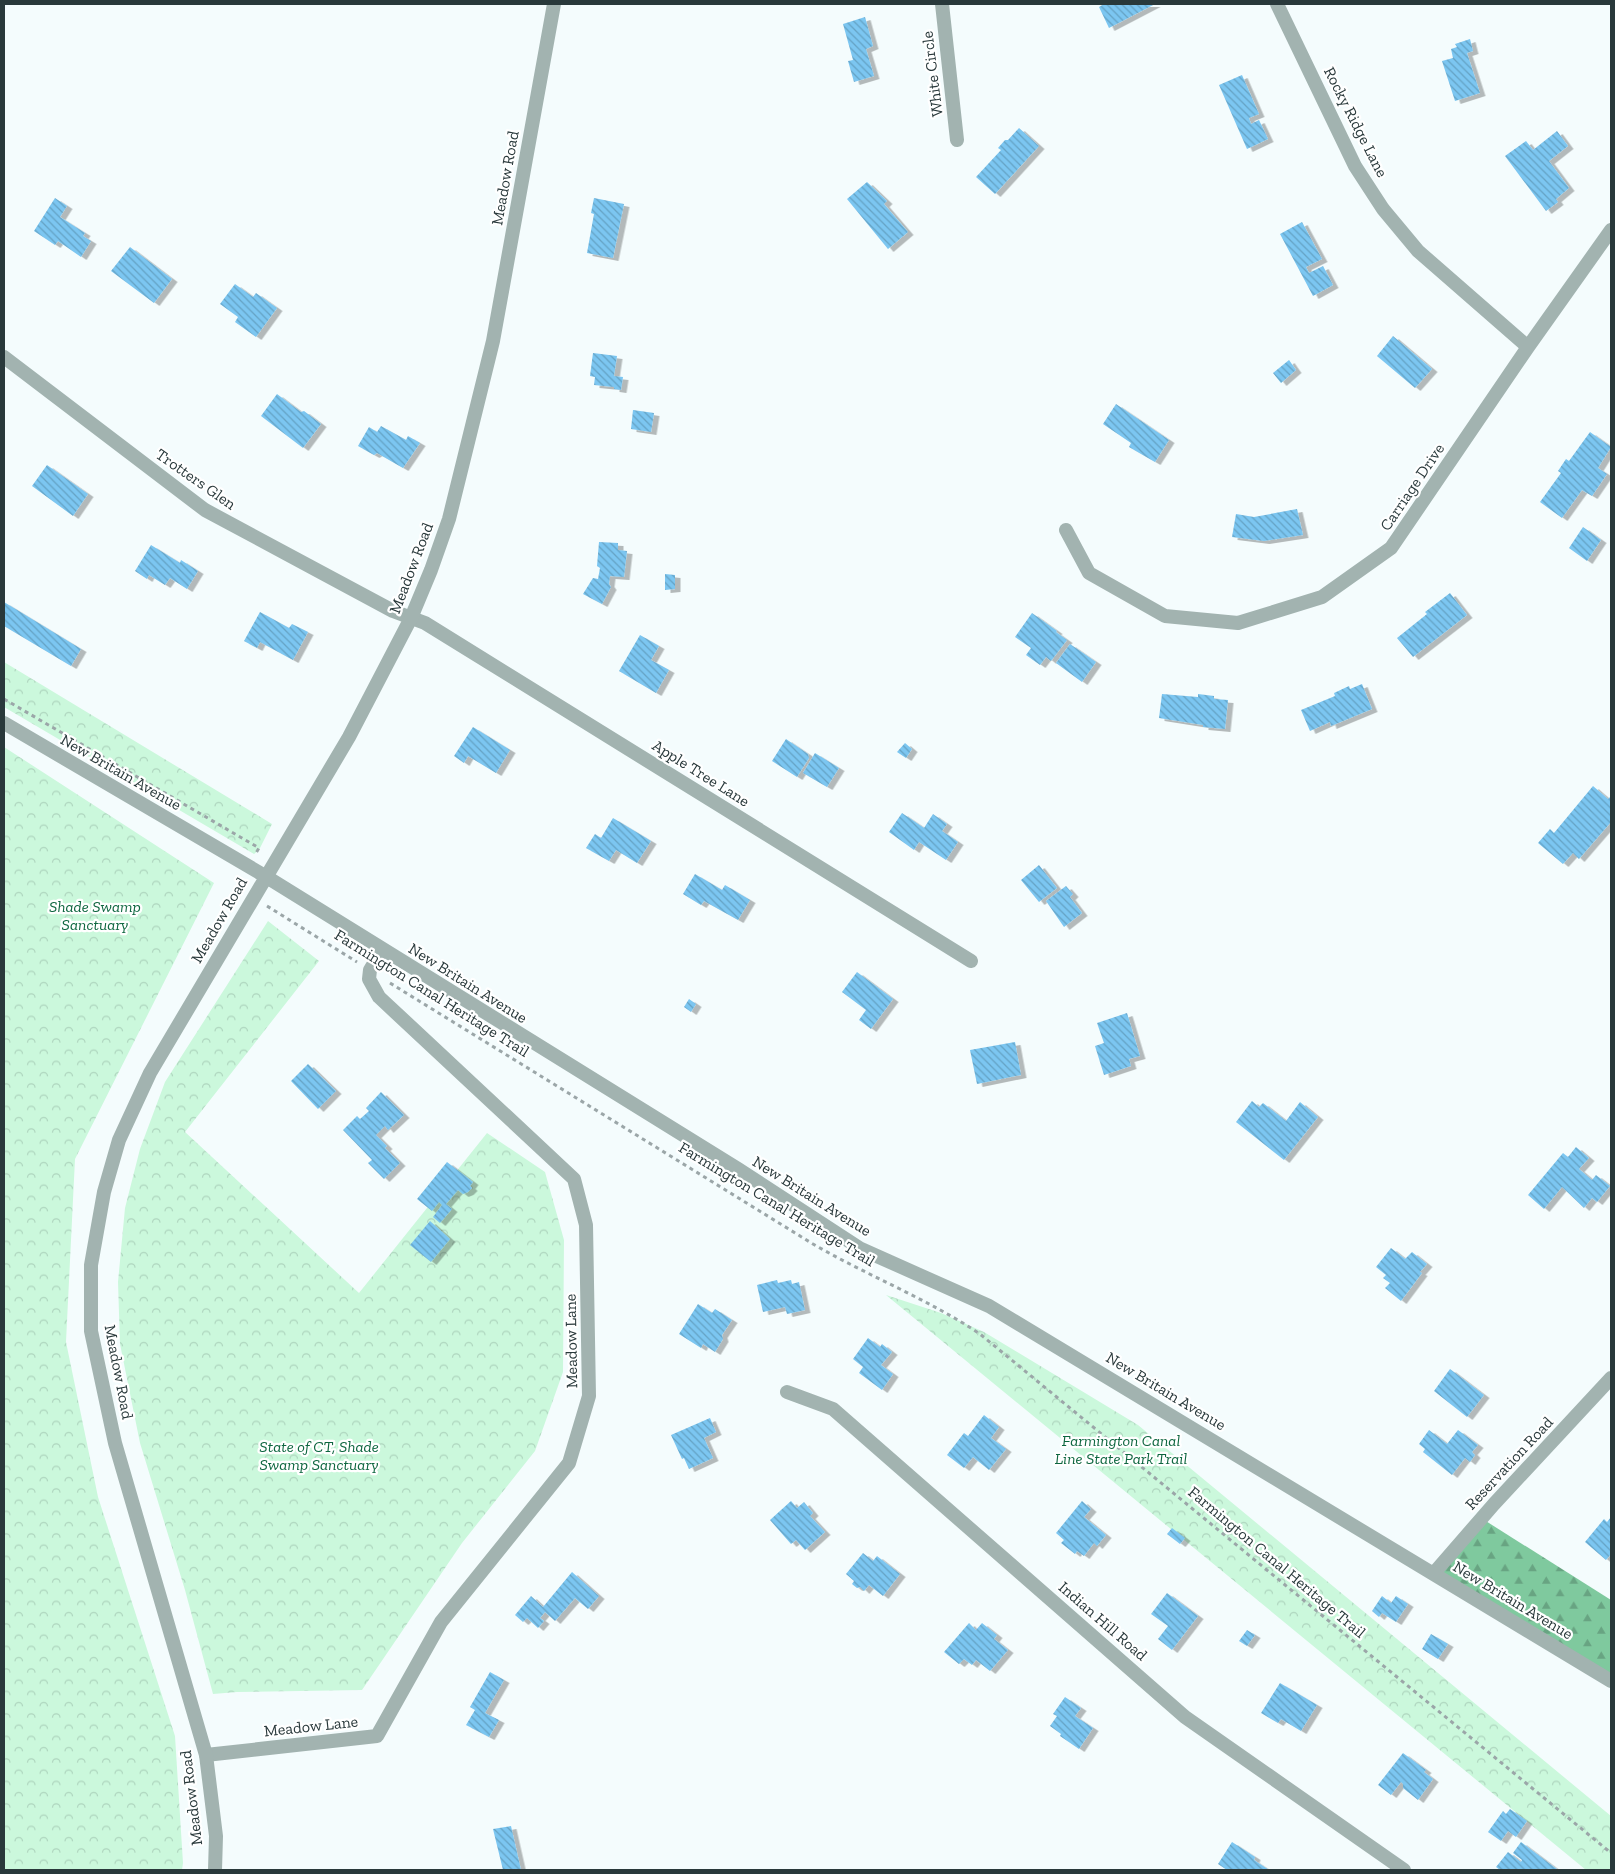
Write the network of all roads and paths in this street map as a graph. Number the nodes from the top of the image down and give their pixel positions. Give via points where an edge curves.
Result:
1 (554, 4) edge
2 (942, 4) edge
3 (1277, 4) edge
4 (957, 140) dead end
5 (1611, 230) edge
6 (1528, 347) junction
7 (4, 357) edge
8 (1066, 530) dead end
9 (411, 618) junction
10 (4, 699) edge
11 (4, 723) edge
12 (246, 866) junction
13 (265, 876) junction
14 (253, 897) junction
15 (382, 950) junction
16 (971, 961) dead end
17 (370, 970) junction
18 (1611, 1378) edge
19 (787, 1392) dead end
20 (1434, 1573) junction
21 (1611, 1681) edge
22 (206, 1755) junction
23 (1611, 1853) edge
24 (215, 1870) edge
25 (1404, 1870) edge

1 - 9 street, Meadow Road via 493,341 449,518
2 - 4 street, White Circle
3 - 6 street, Rocky Ridge Lane via 1355,166 1383,208 1418,251
5 - 6 street, Carriage Drive
6 - 8 street, Carriage Drive via 1391,548 1322,597 1238,623 1165,616 1089,573
7 - 9 street, Trotters Glen via 205,510
9 - 13 street, Meadow Road via 349,736
9 - 16 street, Apple Tree Lane via 433,628
10 - 12 path, Farmington Canal Heritage Trail via 259,848
11 - 12 street, New Britain Avenue
12 - 13 street, New Britain Avenue
12 - 14 path, Farmington Canal Heritage Trail via 235,882
13 - 14 street, Meadow Road
13 - 15 street, New Britain Avenue
14 - 17 path, Farmington Canal Heritage Trail
14 - 22 street, Meadow Road via 150,1072 119,1140 104,1192 91,1265 91,1331 115,1443
15 - 17 street
15 - 20 street, New Britain Avenue via 861,1248 990,1306
17 - 22 street, Meadow Lane via 369,979 379,997 574,1179 586,1225 589,1396 569,1463 441,1622 377,1736
17 - 23 path, Farmington Canal Heritage Trail via 813,1244 956,1318 980,1334
18 - 20 street, Reservation Road
19 - 25 street, Indian Hill Road via 833,1409 1185,1717
20 - 21 street, New Britain Avenue
22 - 24 street, Meadow Road via 216,1836

